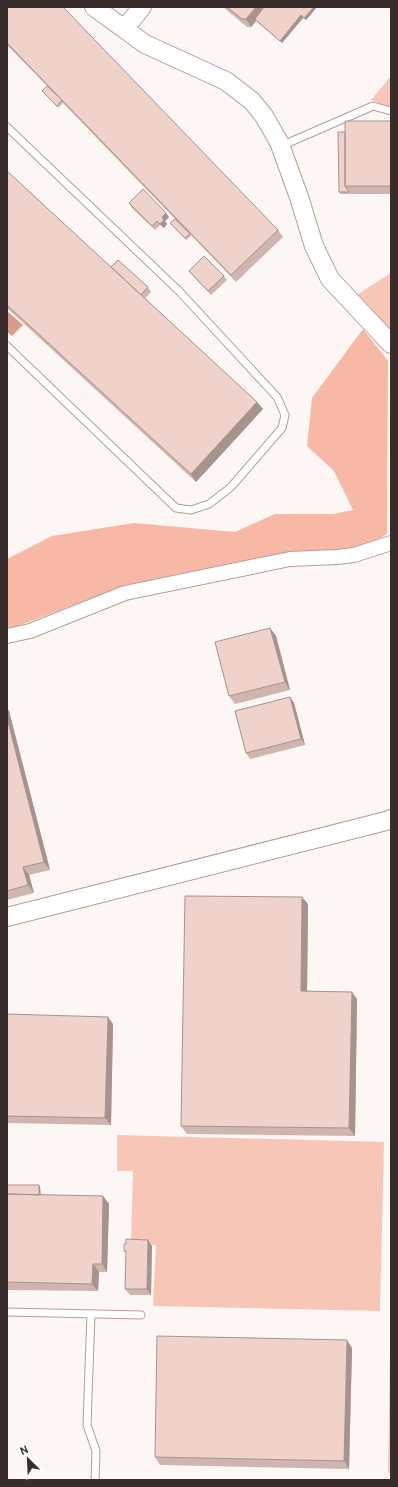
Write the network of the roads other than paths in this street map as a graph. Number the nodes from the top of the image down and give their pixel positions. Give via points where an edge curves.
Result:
1 (94, 7) edge
2 (142, 7) edge
3 (125, 28) junction
4 (391, 111) edge
5 (7, 126) edge
6 (281, 146) junction
7 (391, 344) edge
8 (7, 346) edge
9 (391, 543) edge
10 (7, 636) edge
11 (391, 819) edge
12 (7, 917) edge
13 (7, 1312) edge
14 (91, 1314) junction
15 (141, 1315) dead end
16 (95, 1480) edge

1 - 3 street
2 - 3 street
3 - 6 street via 146,44 226,81 238,90 252,101 264,116
4 - 6 lane via 373,106
5 - 8 lane via 180,292 277,397 285,415 282,428 231,487 209,504 191,510 176,508
6 - 7 street via 314,246 330,279
9 - 10 street via 354,555 290,559 125,593 30,632
11 - 12 street
13 - 14 lane
14 - 15 lane
14 - 16 lane via 87,1425 96,1451

